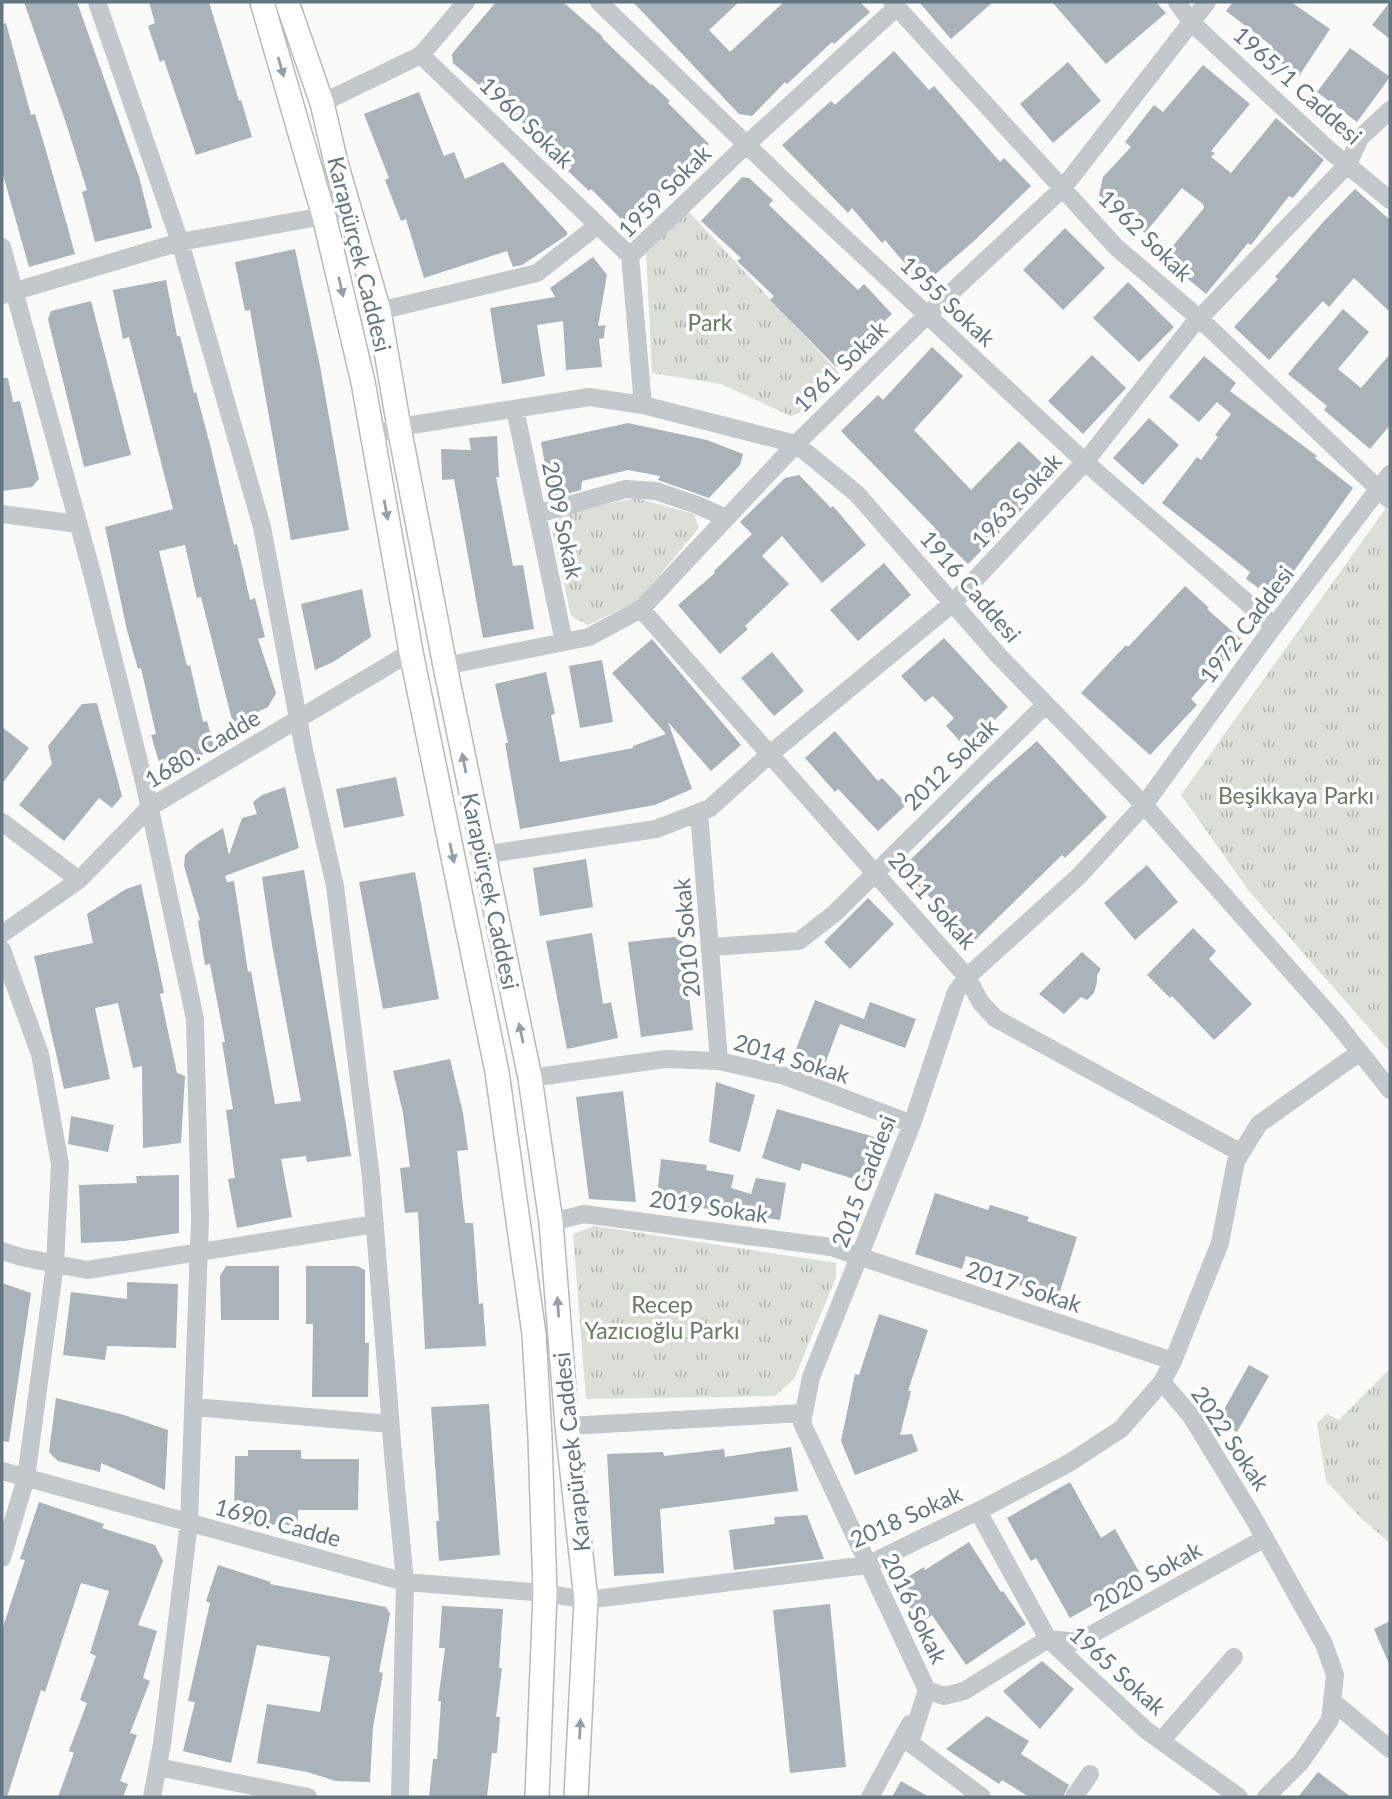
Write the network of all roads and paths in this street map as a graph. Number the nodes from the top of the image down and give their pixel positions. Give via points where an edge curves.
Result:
1 (97, 2) edge
2 (262, 2) edge
3 (289, 2) edge
4 (466, 2) edge
5 (1177, 2) edge
6 (1207, 2) edge
7 (602, 3) edge
8 (895, 4) edge
9 (1192, 23) junction
10 (421, 55) junction
11 (322, 103) junction
12 (1390, 110) edge
13 (746, 145) junction
14 (1348, 164) junction
15 (1063, 188) junction
16 (1390, 200) edge
17 (324, 216) junction
18 (598, 225) junction
19 (180, 242) junction
20 (2, 247) edge
21 (630, 256) junction
22 (8, 294) edge
23 (379, 311) junction
24 (927, 315) junction
25 (1200, 318) junction
26 (643, 405) junction
27 (515, 409) junction
28 (398, 427) junction
29 (373, 435) junction
30 (796, 444) junction
31 (1085, 462) junction
32 (1390, 474) edge
33 (1385, 495) edge
34 (2, 514) edge
35 (537, 514) junction
36 (726, 518) junction
37 (78, 524) junction
38 (953, 603) junction
39 (640, 609) junction
40 (1274, 626) junction
41 (564, 642) junction
42 (411, 652) junction
43 (445, 666) junction
44 (1046, 704) junction
45 (298, 719) junction
46 (770, 754) junction
47 (1144, 805) junction
48 (150, 807) junction
49 (699, 812) junction
50 (2, 821) edge
51 (482, 855) junction
52 (875, 872) junction
53 (79, 880) junction
54 (2, 934) edge
55 (711, 947) junction
56 (2, 950) edge
57 (967, 977) junction
58 (1360, 1052) junction
59 (719, 1061) junction
60 (530, 1078) junction
61 (1390, 1090) edge
62 (912, 1124) junction
63 (1241, 1153) junction
64 (551, 1222) junction
65 (375, 1224) junction
66 (2, 1251) edge
67 (199, 1253) junction
68 (860, 1258) junction
69 (55, 1264) junction
70 (1173, 1361) junction
71 (1162, 1382) junction
72 (194, 1406) junction
73 (804, 1413) junction
74 (390, 1424) junction
75 (567, 1426) junction
76 (2, 1471) edge
77 (26, 1478) junction
78 (978, 1511) junction
79 (189, 1523) junction
80 (1265, 1538) junction
81 (2, 1558) edge
82 (867, 1565) junction
83 (405, 1582) junction
84 (545, 1593) junction
85 (586, 1600) junction
86 (1048, 1639) junction
87 (1234, 1657) dead end
88 (928, 1690) junction
89 (1332, 1701) junction
90 (1161, 1741) junction
91 (1390, 1749) edge
92 (158, 1767) junction
93 (1090, 1774) dead end
94 (152, 1797) edge
95 (308, 1797) edge
96 (400, 1797) edge
97 (537, 1797) edge
98 (576, 1797) edge
99 (870, 1797) edge
100 (982, 1797) edge
101 (1074, 1797) edge
102 (1239, 1797) edge
103 (1266, 1797) edge

1 - 19 street
2 -> 17 main road, Karapürçek Caddesi
3 - 11 main road, Karapürçek Caddesi
4 - 10 street
5 - 9 street, 1965/1 Caddesi
6 - 9 street, 1961 Sokak
7 - 13 street, 1955 Sokak
8 - 13 street, 1959 Sokak
8 - 15 street, 1962 Sokak
9 - 14 street, 1965/1 Caddesi
9 - 15 street, 1961 Sokak
10 - 11 street
10 - 18 street, 1960 Sokak
11 - 23 main road, Karapürçek Caddesi
12 - 14 street, 1963 Sokak via 1360,138
13 - 21 street, 1959 Sokak
13 - 24 street, 1955 Sokak
14 - 16 street, 1965/1 Caddesi
14 - 25 street, 1963 Sokak
15 - 24 street, 1961 Sokak
15 - 25 street, 1962 Sokak via 1116,247
17 - 19 street
17 -> 29 main road, Karapürçek Caddesi
18 - 21 street, 1960 Sokak
18 - 23 street via 537,273
19 - 22 street
19 - 45 street via 262,527
20 - 22 street
21 - 26 street, 1959 Sokak
22 - 37 street
23 - 28 main road, Karapürçek Caddesi
24 - 30 street, 1961 Sokak
24 - 31 street, 1955 Sokak
25 - 31 street, 1963 Sokak
25 - 33 street, 1962 Sokak
26 - 27 street, 1916 Caddesi via 589,397
26 - 30 street, 1916 Caddesi
27 - 28 street, 1916 Caddesi
27 - 35 street, 2009 Sokak
28 - 29 street, 1916 Caddesi
28 - 43 main road, Karapürçek Caddesi
29 -> 42 main road, Karapürçek Caddesi
30 - 36 street, 1961 Sokak
30 - 38 street, 1916 Caddesi via 858,494
31 - 38 street, 1963 Sokak
31 - 40 street, 1955 Sokak
32 - 33 street, 1972 Caddesi
33 - 40 street, 1972 Caddesi
34 - 37 street
35 - 36 street via 626,489 656,491
35 - 41 street, 2009 Sokak
36 - 39 street, 1961 Sokak
37 - 48 street
38 - 44 street, 1916 Caddesi
38 - 46 street, 1963 Sokak
39 - 41 street, 1961 Sokak via 589,637
39 - 46 street, 2011 Sokak
40 - 47 street, 1972 Caddesi
41 - 43 street, 1961 Sokak
42 - 45 street, 1680. Cadde
42 -> 84 main road, Karapürçek Caddesi via 497,1072 533,1321
51 -> 43 main road, Karapürçek Caddesi
44 - 47 street, 1916 Caddesi
44 - 52 street, 2012 Sokak
45 - 48 street, 1680. Cadde
45 - 65 street via 335,886
46 - 49 street, 1963 Sokak via 710,808
46 - 52 street, 2011 Sokak
47 - 57 street, 2015 Caddesi via 1079,876
47 - 58 street, 1916 Caddesi
48 - 53 street, 1680. Cadde
48 - 67 street via 195,1019
49 - 51 street, 1963 Sokak via 656,828
49 - 55 street, 2010 Sokak
50 - 53 street
60 -> 51 main road, Karapürçek Caddesi
52 - 55 street, 2012 Sokak via 799,941
52 - 57 street, 2011 Sokak
53 - 54 street, 1680. Cadde
55 - 59 street, 2010 Sokak
56 - 69 street via 40,1054 60,1164
57 - 62 street, 2015 Caddesi via 956,992
57 - 63 street, 2011 Sokak via 995,1018
58 - 61 street, 1916 Caddesi
58 - 63 street, 2022 Sokak via 1259,1124
59 - 60 street, 2014 Sokak via 665,1059
59 - 62 street, 2014 Sokak via 785,1076
60 - 64 main road, Karapürçek Caddesi
62 - 68 street, 2015 Caddesi
63 - 70 street, 2022 Sokak via 1220,1243
64 - 68 street, 2019 Sokak via 584,1214 831,1247
75 -> 64 main road, Karapürçek Caddesi
65 - 67 street
65 - 74 street
66 - 69 street
67 - 69 street via 87,1270
67 - 72 street
68 - 70 street, 2017 Sokak
68 - 73 street, 2015 Caddesi via 811,1377
69 - 77 street
70 - 71 street, 2022 Sokak
71 - 78 street, 2018 Sokak via 1121,1429
71 - 80 street, 2022 Sokak via 1191,1416
72 - 74 street
72 - 79 street
73 - 75 street
73 - 82 street, 2016 Sokak via 802,1423
74 - 83 street
75 - 85 main road, Karapürçek Caddesi
76 - 77 street, 1690. Cadde
77 - 79 street, 1690. Cadde
77 - 81 street
78 - 82 street, 2018 Sokak
78 - 86 street, 1965 Sokak
79 - 83 street, 1690. Cadde
79 - 92 street
80 - 86 street, 2020 Sokak via 1078,1642
80 - 89 street, 2022 Sokak via 1324,1644 1335,1675
82 - 85 street, 2018 Sokak
82 - 88 street, 2016 Sokak
83 - 84 street, 1690. Cadde
83 - 96 street
84 - 85 street, 2018 Sokak
84 - 97 main road, Karapürçek Caddesi
98 -> 85 main road, Karapürçek Caddesi
86 - 88 street via 964,1690 944,1696
86 - 90 street, 1965 Sokak
87 - 90 street
88 - 99 street
88 - 100 street, 2016 Sokak via 910,1744
89 - 91 street
89 - 103 street, 2022 Sokak via 1331,1720
90 - 102 street, 1965 Sokak
92 - 94 street
92 - 95 street
93 - 101 street

